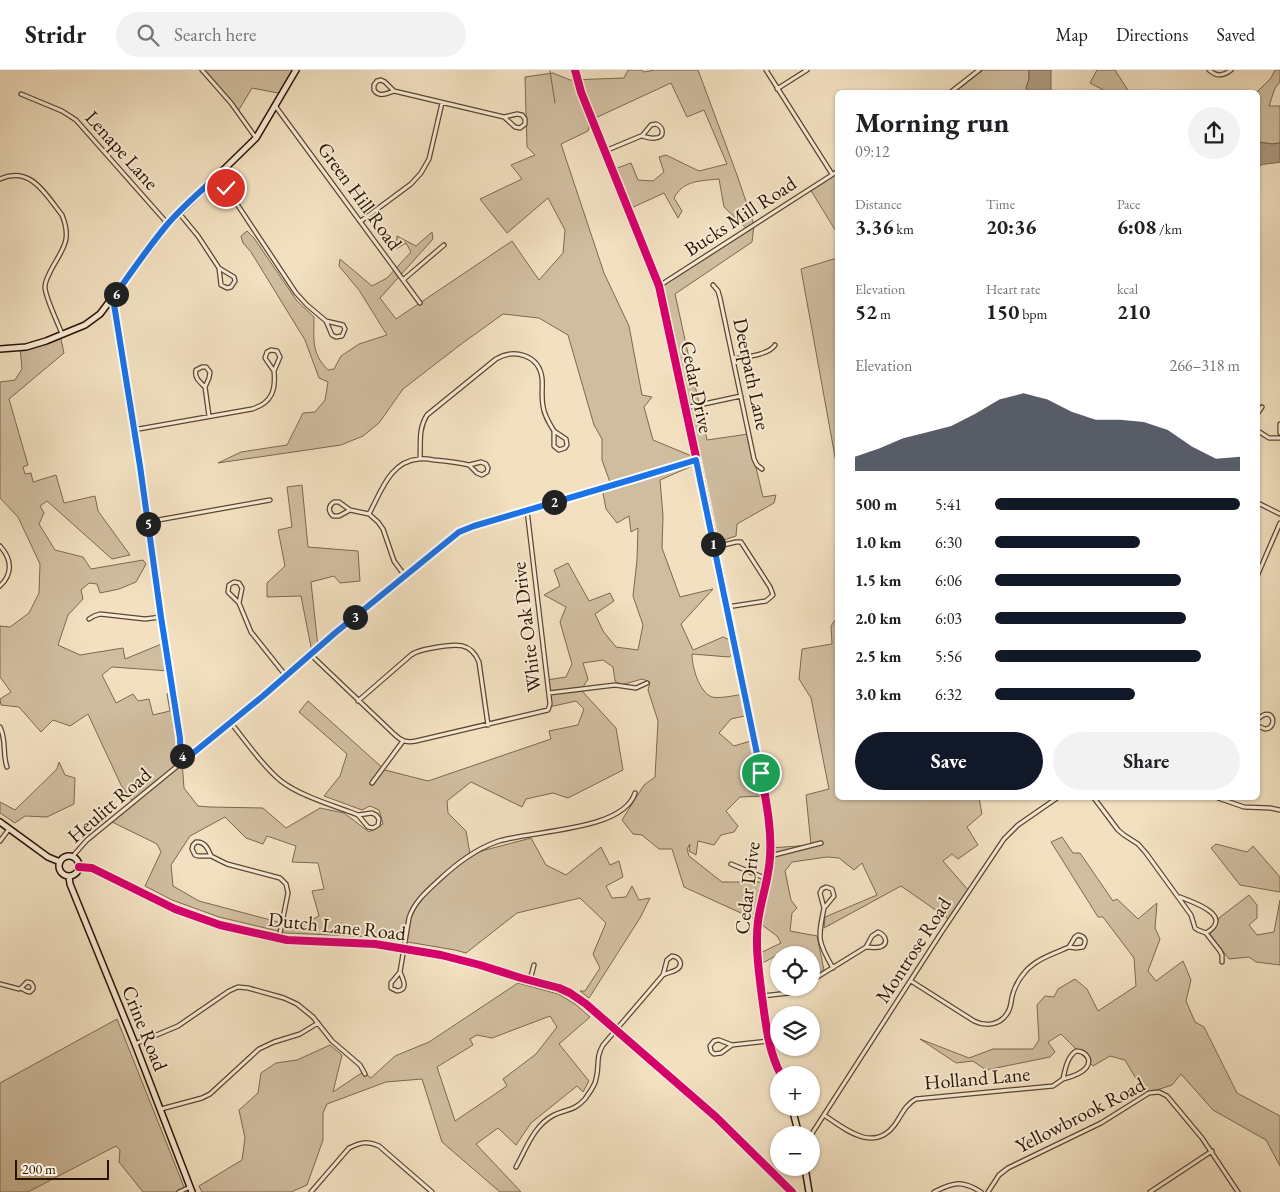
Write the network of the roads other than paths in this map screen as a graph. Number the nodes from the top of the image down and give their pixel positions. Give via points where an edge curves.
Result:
1 (202, 70) edge
2 (296, 70) edge
3 (575, 70) edge
4 (766, 70) edge
5 (807, 70) edge
6 (979, 70) edge
7 (1209, 70) edge
8 (1231, 70) edge
9 (777, 89) junction
10 (954, 90) edge
11 (394, 91) junction
12 (21, 94) dead end
13 (442, 102) junction
14 (276, 107) junction
15 (504, 117) junction
16 (642, 136) junction
17 (256, 138) junction
18 (605, 151) junction
19 (835, 172) edge
20 (832, 174) junction
21 (216, 177) junction
22 (0, 179) edge
23 (178, 213) junction
24 (361, 221) junction
25 (168, 224) junction
26 (444, 245) dead end
27 (219, 268) junction
28 (403, 280) junction
29 (713, 285) dead end
30 (659, 286) junction
31 (113, 298) junction
32 (420, 303) dead end
33 (326, 321) junction
34 (63, 334) junction
35 (775, 345) dead end
36 (0, 349) edge
37 (734, 359) junction
38 (274, 371) junction
39 (205, 388) junction
40 (741, 396) junction
41 (1262, 407) dead end
42 (685, 408) junction
43 (1260, 410) edge
44 (209, 416) junction
45 (1280, 424) edge
46 (133, 430) junction
47 (554, 431) junction
48 (1260, 432) edge
49 (1280, 432) edge
50 (1280, 438) edge
51 (420, 458) junction
52 (696, 460) junction
53 (469, 466) junction
54 (762, 469) dead end
55 (270, 500) dead end
56 (1260, 504) edge
57 (350, 510) junction
58 (527, 510) junction
59 (369, 514) junction
60 (1280, 514) edge
61 (148, 522) junction
62 (1280, 523) edge
63 (0, 546) edge
64 (714, 547) junction
65 (1260, 569) edge
66 (405, 576) junction
67 (0, 586) edge
68 (239, 603) junction
69 (727, 607) junction
70 (161, 617) junction
71 (89, 619) dead end
72 (311, 655) junction
73 (286, 676) junction
74 (647, 683) dead end
75 (549, 693) junction
76 (358, 701) junction
77 (1260, 717) edge
78 (231, 723) junction
79 (488, 725) junction
80 (1260, 726) edge
81 (0, 727) edge
82 (403, 741) junction
83 (181, 763) junction
84 (7, 767) dead end
85 (372, 783) dead end
86 (635, 793) dead end
87 (1054, 800) edge
88 (1096, 800) edge
89 (1224, 800) edge
90 (1280, 810) edge
91 (358, 815) junction
92 (0, 822) edge
93 (10, 828) junction
94 (0, 841) edge
95 (821, 843) dead end
96 (211, 856) junction
97 (770, 856) junction
98 (72, 857) junction
99 (60, 862) junction
100 (731, 864) dead end
101 (79, 867) junction
102 (69, 876) junction
103 (767, 879) junction
104 (1179, 897) junction
105 (824, 908) junction
106 (1206, 933) junction
107 (279, 939) junction
108 (1069, 946) junction
109 (866, 947) junction
110 (404, 948) junction
111 (1222, 962) dead end
112 (534, 965) dead end
113 (833, 968) junction
114 (400, 972) junction
115 (663, 975) junction
116 (820, 976) edge
117 (530, 980) junction
118 (911, 980) junction
119 (0, 984) edge
120 (21, 988) dead end
121 (770, 995) edge
122 (762, 996) junction
123 (318, 1022) junction
124 (616, 1030) junction
125 (768, 1041) junction
126 (135, 1044) junction
127 (732, 1045) junction
128 (777, 1066) edge
129 (365, 1074) dead end
130 (1063, 1079) junction
131 (161, 1109) junction
132 (824, 1115) junction
133 (817, 1126) edge
134 (1212, 1152) junction
135 (516, 1168) dead end
136 (806, 1176) edge
137 (191, 1189) edge
138 (179, 1192) edge
139 (311, 1192) edge
140 (432, 1192) edge
141 (792, 1192) edge
142 (809, 1192) edge
143 (934, 1192) edge
144 (981, 1192) edge
145 (988, 1192) edge
146 (1150, 1192) edge
147 (1238, 1192) edge

1 - 17 street
2 - 14 street
3 - 18 street, Cedar Drive
4 - 9 street
5 - 9 street
6 - 10 street
7 - 8 street via 1218,76
9 - 20 street
11 - 11 street via 381,80 374,87 379,95
11 - 13 street
12 - 25 street, Lenape Lane via 76,120
13 - 15 street
13 - 24 street via 422,173
14 - 17 street
14 - 24 street, Green Hill Road
15 - 15 street via 519,114 526,122 520,128 515,127
16 - 16 street via 653,124 662,127 662,134 657,138
16 - 18 street
17 - 21 street
18 - 30 street, Cedar Drive
19 - 20 street, Bucks Mill Road
20 - 30 street, Bucks Mill Road
21 - 23 street
21 - 33 street via 296,293
22 - 34 street via 10,175 28,178 36,183 62,215 66,243 45,286
23 - 25 street
23 - 27 street
24 - 28 street, Green Hill Road
25 - 31 street
26 - 28 street
27 - 27 street via 234,277 231,287 221,285
28 - 32 street, Green Hill Road
29 - 37 street, Deerpath Lane via 720,298
30 - 42 street, Cedar Drive
31 - 34 street via 94,320
31 - 46 street
33 - 33 street via 342,324 344,334 334,336
34 - 36 street via 31,346
35 - 37 street via 767,352
37 - 40 street, Deerpath Lane
38 - 38 street via 265,356 272,350 280,357
38 - 44 street via 274,389 260,406
39 - 39 street via 195,375 196,370 202,367 210,372
39 - 44 street
40 - 42 street
40 - 54 street, Deerpath Lane via 754,459
41 - 43 street
42 - 52 street, Cedar Drive
44 - 46 street
45 - 49 street
46 - 61 street
47 - 47 street via 566,439 565,448 556,448
47 - 51 street via 543,409 542,378 538,367 525,356 508,354 496,359 428,415 421,431
48 - 50 street via 1269,438
51 - 53 street
51 - 59 street via 402,464 392,472
52 - 58 street, Heulitt Road
52 - 64 street, Cedar Drive
53 - 53 street via 484,462 488,470 481,475
55 - 61 street
56 - 60 street
57 - 57 street via 337,502 329,508 331,514 337,516
57 - 59 street
58 - 66 street, Heulitt Road via 464,530
58 - 75 street, White Oak Drive
59 - 66 street via 381,525 394,561
61 - 70 street
62 - 65 street
63 - 67 street via 10,565
64 - 69 street, Cedar Drive
64 - 69 street via 741,542 773,595 768,600
66 - 72 street, Heulitt Road
68 - 68 street via 228,592 232,583 239,583 242,588
68 - 73 street via 251,632
69 - 97 street, Cedar Drive via 764,792 770,829
70 - 71 street via 145,619 100,614
70 - 83 street
72 - 73 street, Heulitt Road
72 - 76 street
73 - 78 street, Heulitt Road
74 - 75 street via 636,688 615,685
75 - 79 street, White Oak Drive via 547,711
76 - 79 street via 414,653 459,645 471,650 479,662
76 - 82 street
77 - 80 street via 1265,714 1273,720 1269,728
78 - 83 street, Heulitt Road
78 - 91 street via 282,782
79 - 82 street, White Oak Drive
81 - 84 street
82 - 85 street
83 - 98 street, Heulitt Road via 87,840
86 - 110 street via 628,805 598,822 507,838 466,857 416,902 409,918
87 - 118 street, Montrose Road via 1004,839
88 - 104 street via 1118,830 1140,846
89 - 90 street via 1247,808
91 - 91 street via 375,814 379,823 368,827
92 - 93 street, Crine Road
93 - 94 street
93 - 99 street, Crine Road via 48,857
95 - 97 street
96 - 96 street via 202,842 192,846 196,856
96 - 107 street via 284,881 288,893
97 - 103 street, Cedar Drive
98 - 99 street
98 - 101 street
99 - 102 street, Crine Road via 61,871
100 - 103 street
101 - 102 street
101 - 107 street, Dutch Lane Road via 92,868 192,916 220,926
102 - 126 street, Crine Road
103 - 122 street, Cedar Drive via 756,942
104 - 106 street via 1195,928
104 - 106 street via 1214,914 1215,924
105 - 105 street via 820,893 828,887 834,891 834,896
105 - 113 street via 820,940
106 - 111 street via 1220,951
107 - 110 street, Dutch Lane Road
108 - 108 street via 1076,936 1084,939 1081,948
108 - 118 street via 1040,960 1026,972 1014,990 1008,1012 993,1024 974,1021
109 - 109 street via 874,934 884,935 886,941 883,945
109 - 113 street
110 - 114 street
110 - 117 street, Dutch Lane Road via 457,958
112 - 117 street
113 - 116 street
114 - 114 street via 391,983 397,992 404,988
115 - 115 street via 668,958 678,958 678,968
115 - 124 street
117 - 124 street, Dutch Lane Road via 570,993
118 - 132 street, Montrose Road
119 - 120 street
121 - 122 street
122 - 125 street, Cedar Drive
123 - 126 street via 289,1000 238,988 228,991 178,1026
123 - 129 street
123 - 131 street via 300,1034 259,1049 210,1094
124 - 135 street via 598,1054 592,1089 579,1105 555,1115 538,1128
124 - 141 street, Dutch Lane Road via 716,1117
125 - 127 street
125 - 128 street, Cedar Drive
126 - 131 street, Crine Road
127 - 127 street via 718,1054 713,1053 710,1046 718,1040
130 - 130 street, Holland Lane via 1070,1055 1076,1051 1084,1053 1089,1060 1086,1068
130 - 132 street, Holland Lane via 1051,1086 916,1099 890,1130 874,1138 856,1135
131 - 137 street, Crine Road
132 - 133 street, Montrose Road
134 - 145 street, Yellowbrook Road via 1167,1096 1153,1092 1101,1123 1004,1171
134 - 146 street
134 - 147 street, Yellowbrook Road
136 - 142 street
137 - 138 street
139 - 140 street via 349,1148 370,1142 379,1146
143 - 144 street via 958,1183

